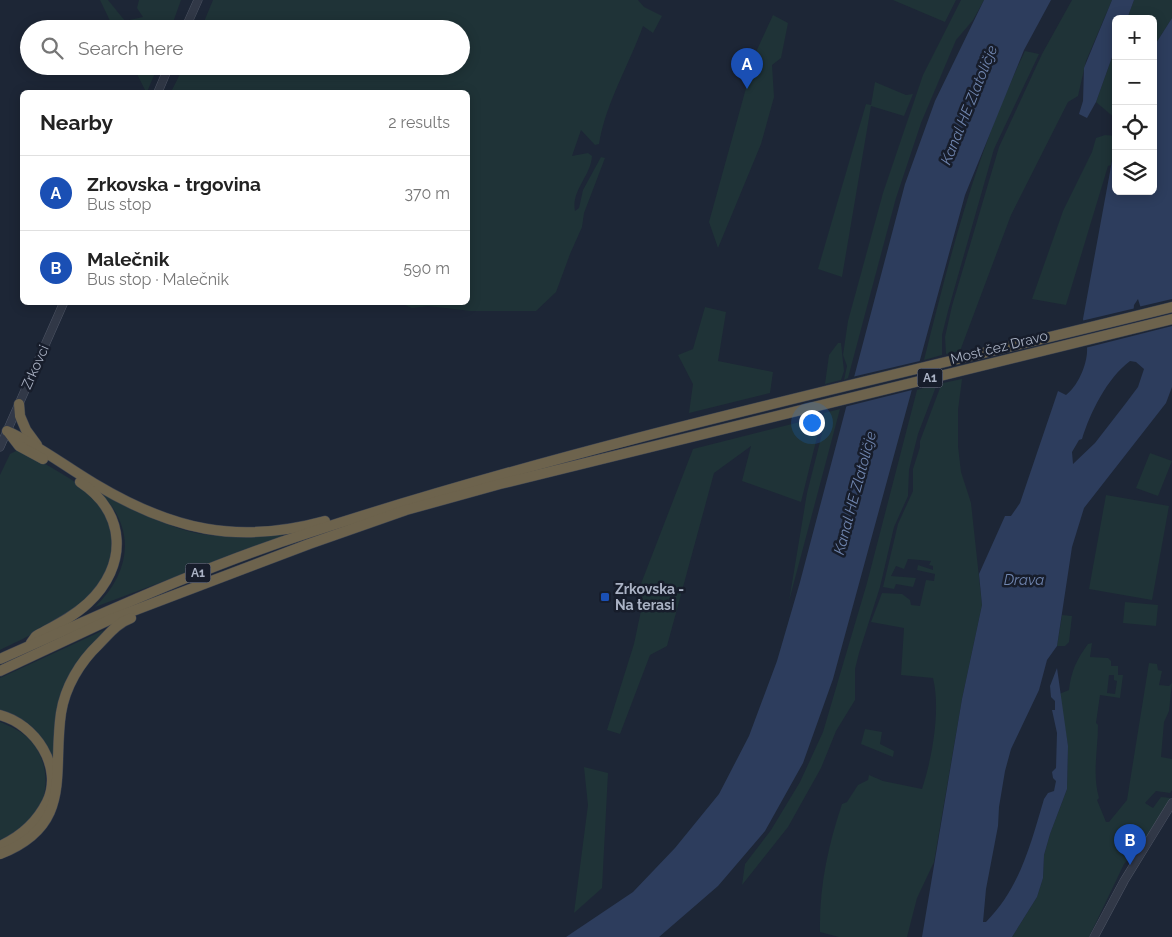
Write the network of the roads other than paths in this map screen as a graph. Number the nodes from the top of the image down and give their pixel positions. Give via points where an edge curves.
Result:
1 (198, 0) edge
2 (189, 20) edge
3 (165, 75) edge
4 (159, 90) edge
5 (63, 305) edge
6 (1172, 307) edge
7 (1172, 319) edge
8 (19, 404) junction
9 (4, 428) edge
10 (0, 446) edge
11 (39, 448) junction
12 (600, 453) junction
13 (372, 514) junction
14 (156, 602) junction
15 (30, 646) junction
16 (0, 659) edge
17 (0, 671) edge
18 (0, 716) edge
19 (1172, 803) edge
20 (0, 846) edge
21 (0, 854) edge
22 (1094, 937) edge

1 - 2 street
3 - 4 street
5 - 8 street, Zrkovci
6 - 12 highway, Most čez Dravo / A1 via 692,424 645,436
7 - 12 highway, Most čez Dravo / A1 via 648,447
8 - 9 street, Zrkovci
8 - 11 highway via 26,430
9 - 10 street, Zrkovci
9 - 11 highway
9 - 15 highway via 19,446 89,488 108,510 116,532 116,556 103,585 86,604 36,636
11 - 13 highway via 146,511 192,527 276,532 364,511
12 - 13 highway, A1 via 466,484
12 - 14 highway, A1 via 406,510
13 - 15 highway, A1 via 305,534 192,575
14 - 17 highway, A1
14 - 21 highway via 151,610 121,622 91,652 72,679 61,711 54,802 37,830 12,850
15 - 16 highway, A1
18 - 20 highway via 8,717 31,732 47,759 51,778 48,801 37,819
19 - 22 street

